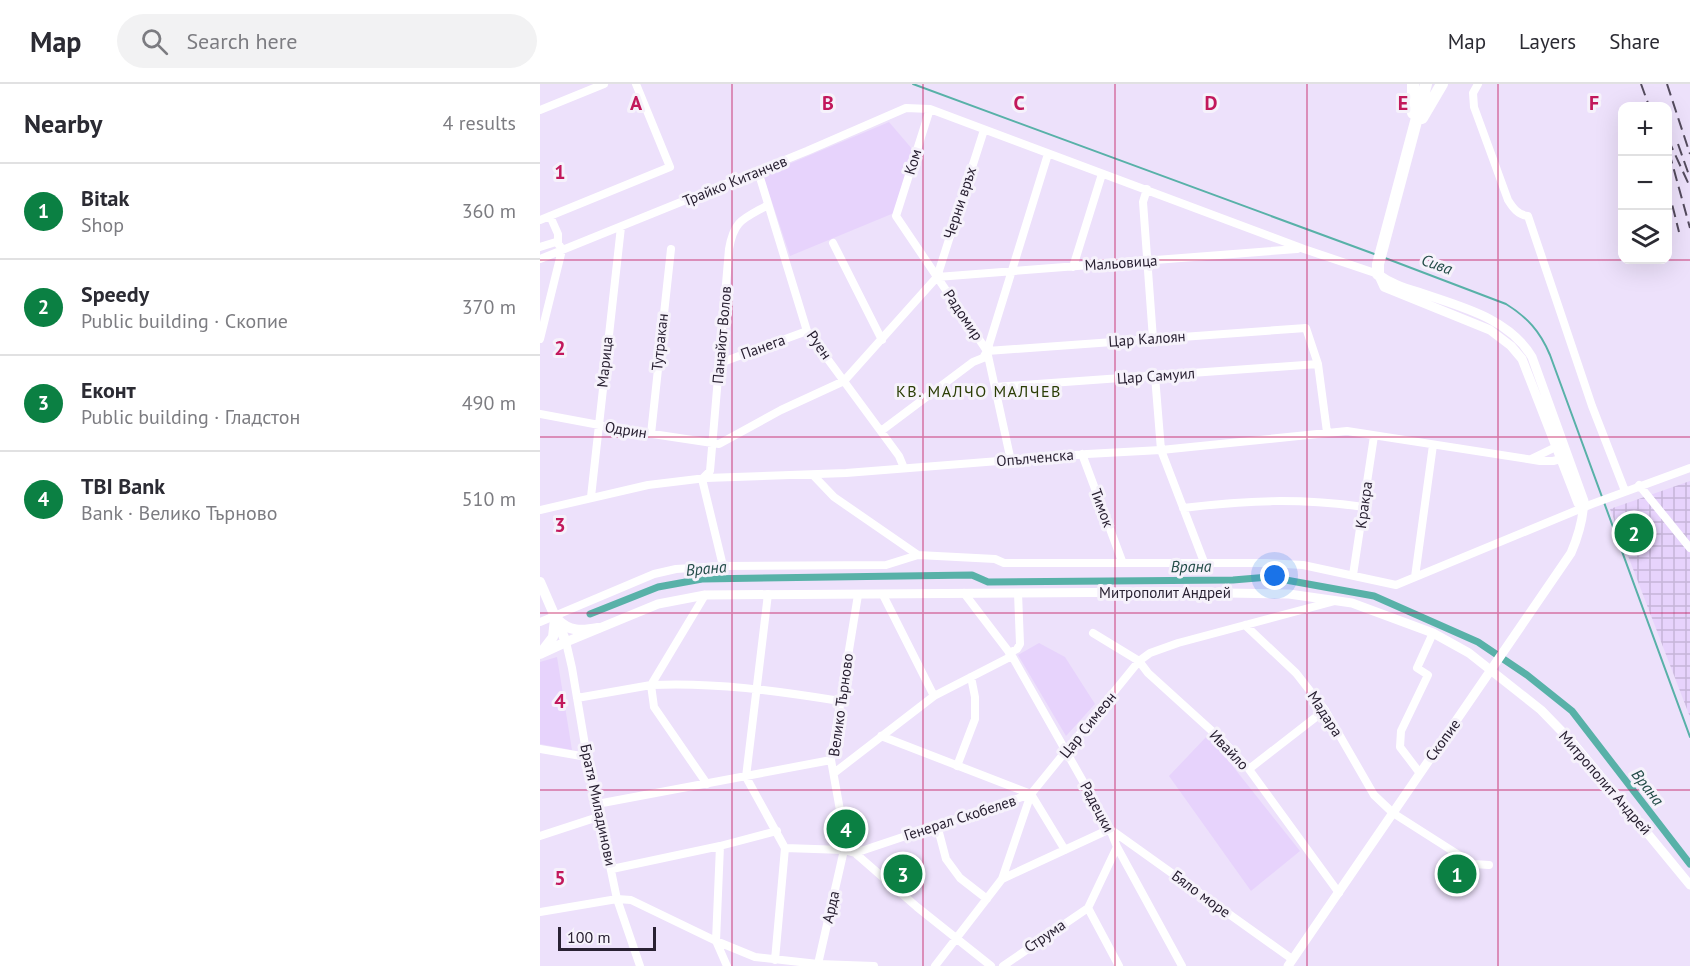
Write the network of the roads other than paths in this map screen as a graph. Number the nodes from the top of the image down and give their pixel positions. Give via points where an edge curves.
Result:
1 (604, 84) edge
2 (636, 84) edge
3 (1413, 84) edge
4 (1426, 84) edge
5 (1442, 84) edge
6 (1478, 84) edge
7 (930, 109) junction
8 (540, 110) edge
9 (984, 130) junction
10 (1411, 140) junction
11 (1048, 154) junction
12 (758, 171) junction
13 (1102, 174) junction
14 (1147, 189) junction
15 (768, 205) junction
16 (550, 216) junction
17 (896, 216) joint
18 (540, 220) edge
19 (621, 227) junction
20 (833, 243) dead end
21 (560, 246) junction
22 (540, 247) edge
23 (671, 249) dead end
24 (1304, 249) junction
25 (540, 259) edge
26 (1148, 261) junction
27 (1073, 267) junction
28 (1378, 269) junction
29 (1011, 272) junction
30 (938, 277) junction
31 (807, 331) junction
32 (540, 339) edge
33 (1153, 339) junction
34 (882, 340) junction
35 (987, 351) junction
36 (720, 363) junction
37 (1318, 364) junction
38 (1155, 376) junction
39 (844, 381) junction
40 (995, 387) junction
41 (540, 414) edge
42 (598, 425) junction
43 (881, 431) junction
44 (1327, 432) junction
45 (651, 434) junction
46 (1374, 436) junction
47 (712, 443) junction
48 (1433, 445) junction
49 (1559, 445) junction
50 (1161, 450) junction
51 (1082, 454) junction
52 (1564, 458) junction
53 (1531, 459) junction
54 (1011, 460) junction
55 (904, 468) junction
56 (1690, 468) edge
57 (813, 475) junction
58 (702, 479) junction
59 (1639, 485) junction
60 (1625, 491) junction
61 (591, 497) junction
62 (1588, 506) junction
63 (1364, 507) junction
64 (1183, 508) junction
65 (540, 510) edge
66 (1690, 548) edge
67 (918, 555) junction
68 (1122, 561) junction
69 (1204, 562) junction
70 (723, 566) junction
71 (1353, 574) junction
72 (1415, 577) junction
73 (541, 585) edge
74 (964, 593) junction
75 (1018, 593) junction
76 (768, 594) junction
77 (705, 595) junction
78 (858, 595) junction
79 (883, 595) junction
80 (1336, 601) junction
81 (555, 615) junction
82 (540, 622) edge
83 (1245, 625) junction
84 (598, 628) junction
85 (1093, 633) dead end
86 (1433, 633) junction
87 (566, 642) junction
88 (540, 654) edge
89 (1010, 655) junction
90 (1139, 661) junction
91 (1493, 667) junction
92 (971, 677) junction
93 (651, 685) junction
94 (755, 690) junction
95 (934, 696) junction
96 (577, 698) junction
97 (840, 701) junction
98 (1325, 710) junction
99 (881, 736) junction
100 (540, 749) edge
101 (1067, 751) junction
102 (587, 757) junction
103 (831, 759) junction
104 (957, 766) junction
105 (1249, 769) junction
106 (1419, 772) junction
107 (834, 773) junction
108 (746, 777) junction
109 (706, 784) junction
110 (1031, 794) junction
111 (597, 804) junction
112 (1393, 813) junction
113 (601, 816) junction
114 (937, 825) junction
115 (1110, 829) junction
116 (777, 831) junction
117 (540, 836) edge
118 (720, 846) junction
119 (1117, 847) junction
120 (785, 848) junction
121 (844, 850) junction
122 (1065, 850) junction
123 (855, 853) junction
124 (1489, 865) dead end
125 (612, 868) junction
126 (1002, 879) junction
127 (1690, 885) edge
128 (1339, 893) junction
129 (617, 899) junction
130 (987, 899) junction
131 (1088, 908) junction
132 (540, 912) edge
133 (956, 939) junction
134 (716, 941) junction
135 (775, 960) junction
136 (1290, 963) edge
137 (818, 964) junction
138 (640, 966) edge
139 (727, 966) edge
140 (874, 966) edge
141 (934, 966) edge
142 (992, 966) edge
143 (1003, 966) edge
144 (1119, 966) edge
145 (1182, 966) edge

1 - 8 street
2 - 16 street via 670,167
3 - 10 main road
4 - 10 main road
5 - 10 main road
6 - 60 street via 1473,93 1474,107 1513,208 1528,216
7 - 9 street
7 - 12 street, Трайко Китанчев via 906,108
7 - 17 street, Ком
9 - 11 street
9 - 30 street, Черни връх
10 - 28 main road
11 - 13 street
11 - 29 street
12 - 15 street, Руен
12 - 19 street, Трайко Китанчев
13 - 14 street
13 - 27 street
14 - 24 street
14 - 26 street via 1143,202
15 - 31 street, Руен
15 - 36 street, Панайот Волов via 746,217 732,234
16 - 18 street
16 - 21 street
17 - 30 street, Радомир
19 - 21 street, Трайко Китанчев
19 - 42 street, Марица
20 - 34 street
21 - 22 street, Трайко Китанчев via 553,242
21 - 25 street, Трайко Китанчев
21 - 32 street
23 - 45 street, Тутракан
24 - 26 street, Мальовица
24 - 28 street
26 - 27 street, Мальовица
26 - 33 street
27 - 29 street, Мальовица
28 - 49 street via 1384,287 1490,330 1517,351
29 - 30 street, Мальовица
29 - 35 street
30 - 34 street
30 - 35 street, Радомир
31 - 36 street, Панега
31 - 39 street, Руен
33 - 35 street, Цар Калоян
33 - 37 street, Цар Калоян via 1306,328
34 - 39 street
35 - 40 street, Радомир
35 - 43 street via 983,358
36 - 47 street, Панайот Волов
37 - 38 street, Цар Самуил
37 - 44 street
38 - 40 street, Цар Самуил
38 - 50 street
39 - 43 street, Руен
39 - 47 street via 719,444
40 - 54 street, Радомир
41 - 42 street, Одрин
42 - 45 street, Одрин
42 - 61 street, Марица
43 - 55 street, Руен
44 - 46 street, Опълченска
44 - 50 street, Опълченска
45 - 47 street, Одрин
46 - 48 street, Опълченска
46 - 63 street, Кракра
47 - 58 street, Панайот Волов via 710,471
48 - 53 street, Опълченска
48 - 72 street
49 - 52 street
49 - 53 street
50 - 51 street, Опълченска
50 - 64 street
51 - 54 street, Опълченска
51 - 68 street, Тимок
52 - 53 street, Опълченска via 1547,462
52 - 62 street via 1578,503
54 - 55 street, Опълченска
55 - 57 street, Опълченска
56 - 59 street, Митрополит Андрей
57 - 58 street, Опълченска
57 - 67 street via 834,496
58 - 61 street, Опълченска via 648,484
58 - 70 street
59 - 60 street, Митрополит Андрей
59 - 66 street
60 - 62 street, Митрополит Андрей
61 - 65 street, Опълченска
62 - 72 street, Митрополит Андрей
62 - 91 street, Скопие via 1571,553
63 - 64 street via 1277,499
63 - 71 street, Кракра
64 - 69 street
67 - 68 street, Митрополит Андрей via 994,559 1004,563
67 - 70 street, Митрополит Андрей via 886,565
68 - 69 street, Митрополит Андрей
69 - 71 street, Митрополит Андрей via 1294,565
70 - 81 street, Митрополит Андрей via 654,574
71 - 72 street, Митрополит Андрей via 1396,585
73 - 81 main road
74 - 75 street, Митрополит Андрей
74 - 79 street, Митрополит Андрей
74 - 89 street, Радецки
75 - 80 street, Митрополит Андрей via 1278,594
75 - 89 street via 1020,644
76 - 77 street, Митрополит Андрей
76 - 78 street, Митрополит Андрей
76 - 94 street
77 - 84 street, Митрополит Андрей via 658,604
77 - 93 street
78 - 79 street, Митрополит Андрей
78 - 97 street, Велико Търново
79 - 95 street
80 - 83 street, Цар Симеон
80 - 86 street, Митрополит Андрей via 1352,603
81 - 82 street, Митрополит Андрей
81 - 84 main road via 562,624 577,631
81 - 87 main road
81 - 88 main road via 553,637
83 - 90 street, Цар Симеон via 1178,643
83 - 98 street, Мадара via 1296,673
84 - 87 street, Митрополит Андрей
85 - 90 street, Ивайло
86 - 91 street, Митрополит Андрей
86 - 106 street via 1418,668 1428,675 1401,731 1400,747
87 - 88 main road, Митрополит Андрей
87 - 96 street, Братя Миладинови
89 - 92 street
89 - 101 street, Радецки
90 - 101 street, Цар Симеон
90 - 105 street, Ивайло
91 - 106 street, Скопие
91 - 127 street, Митрополит Андрей via 1574,744
92 - 95 street
92 - 104 street via 975,719
93 - 94 street via 687,683
93 - 96 street
93 - 109 street via 654,707
94 - 97 street
94 - 108 street
95 - 99 street
96 - 102 street, Братя Миладинови
97 - 103 street, Велико Търново
98 - 105 street
98 - 112 street, Мадара via 1374,795
99 - 104 street
99 - 107 street
100 - 102 street
101 - 110 street, Цар Симеон
101 - 115 street, Радецки
102 - 111 street, Братя Миладинови
103 - 107 street, Велико Търново
103 - 108 street
104 - 110 street
105 - 128 street, Ивайло
106 - 112 street, Скопие
107 - 121 street, Велико Търново
108 - 109 street
108 - 116 street
109 - 111 street
110 - 114 street, Генерал Скобелев
110 - 122 street
110 - 126 street, Цар Симеон
111 - 113 street, Братя Миладинови
112 - 124 street, Мадара via 1473,864
112 - 128 street, Скопие
113 - 117 street
113 - 125 street, Братя Миладинови
114 - 123 street, Генерал Скобелев
114 - 130 street via 946,859 960,878
115 - 119 street, Радецки
115 - 122 street
115 - 136 street, Бяло море
116 - 118 street
116 - 120 street
118 - 125 street
118 - 134 street
119 - 131 street
119 - 145 street, Радецки
120 - 121 street
120 - 135 street
121 - 123 street
121 - 137 street, Арда
122 - 126 street
123 - 133 street
125 - 129 street, Братя Миладинови
126 - 130 street, Цар Симеон
128 - 136 street, Скопие
129 - 132 street
129 - 134 street via 631,900
129 - 138 street, Братя Миладинови
130 - 133 street, Цар Симеон
131 - 143 street, Струма
131 - 144 street
133 - 141 street, Цар Симеон
133 - 142 street
134 - 135 street via 755,957
134 - 139 street
135 - 137 street
137 - 140 street

